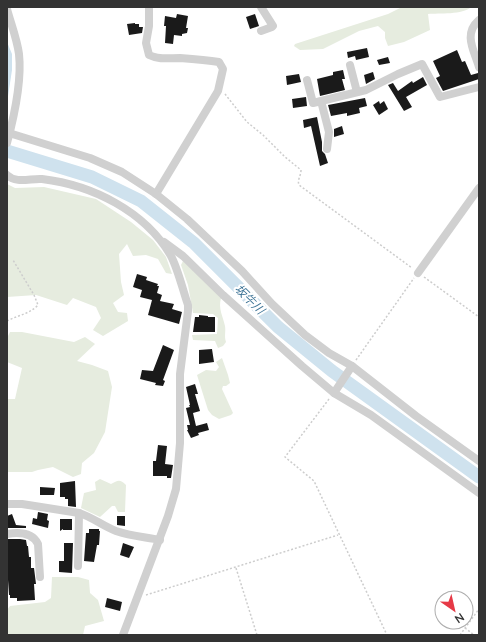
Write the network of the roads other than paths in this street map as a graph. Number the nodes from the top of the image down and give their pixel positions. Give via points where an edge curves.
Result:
1 (149, 7) edge
2 (261, 7) edge
3 (7, 9) edge
4 (479, 20) edge
5 (261, 31) dead end
6 (350, 65) dead end
7 (479, 67) edge
8 (307, 80) dead end
9 (479, 87) edge
10 (357, 92) junction
11 (321, 101) junction
12 (10, 133) junction
13 (7, 142) edge
14 (327, 149) dead end
15 (7, 175) edge
16 (479, 188) edge
17 (156, 194) junction
18 (160, 239) junction
19 (418, 273) road end
20 (350, 369) junction
21 (336, 390) junction
22 (479, 461) edge
23 (479, 493) edge
24 (7, 504) edge
25 (79, 513) junction
26 (7, 534) edge
27 (160, 540) junction
28 (78, 566) dead end
29 (40, 577) dead end
30 (124, 635) edge

1 - 17 street via 146,43 149,55 156,58 219,62 223,69 219,89
2 - 5 street via 273,26
3 - 12 street via 19,54 15,107
4 - 7 street via 470,31 470,38
6 - 10 street
8 - 11 street via 313,103
9 - 10 street via 440,97 422,64
10 - 11 street
11 - 14 street via 329,132
12 - 13 street
12 - 17 street via 90,158 122,172
15 - 18 street via 14,179 48,180 101,195 136,216
16 - 19 street
17 - 20 street via 242,271 305,335
18 - 21 street via 184,256 302,366
18 - 27 street via 172,258 188,310 180,374 179,467 176,489
20 - 21 street
20 - 22 street
21 - 23 street
24 - 25 street
25 - 27 street via 117,531
25 - 28 street
26 - 29 street via 28,534 36,540
27 - 30 street

